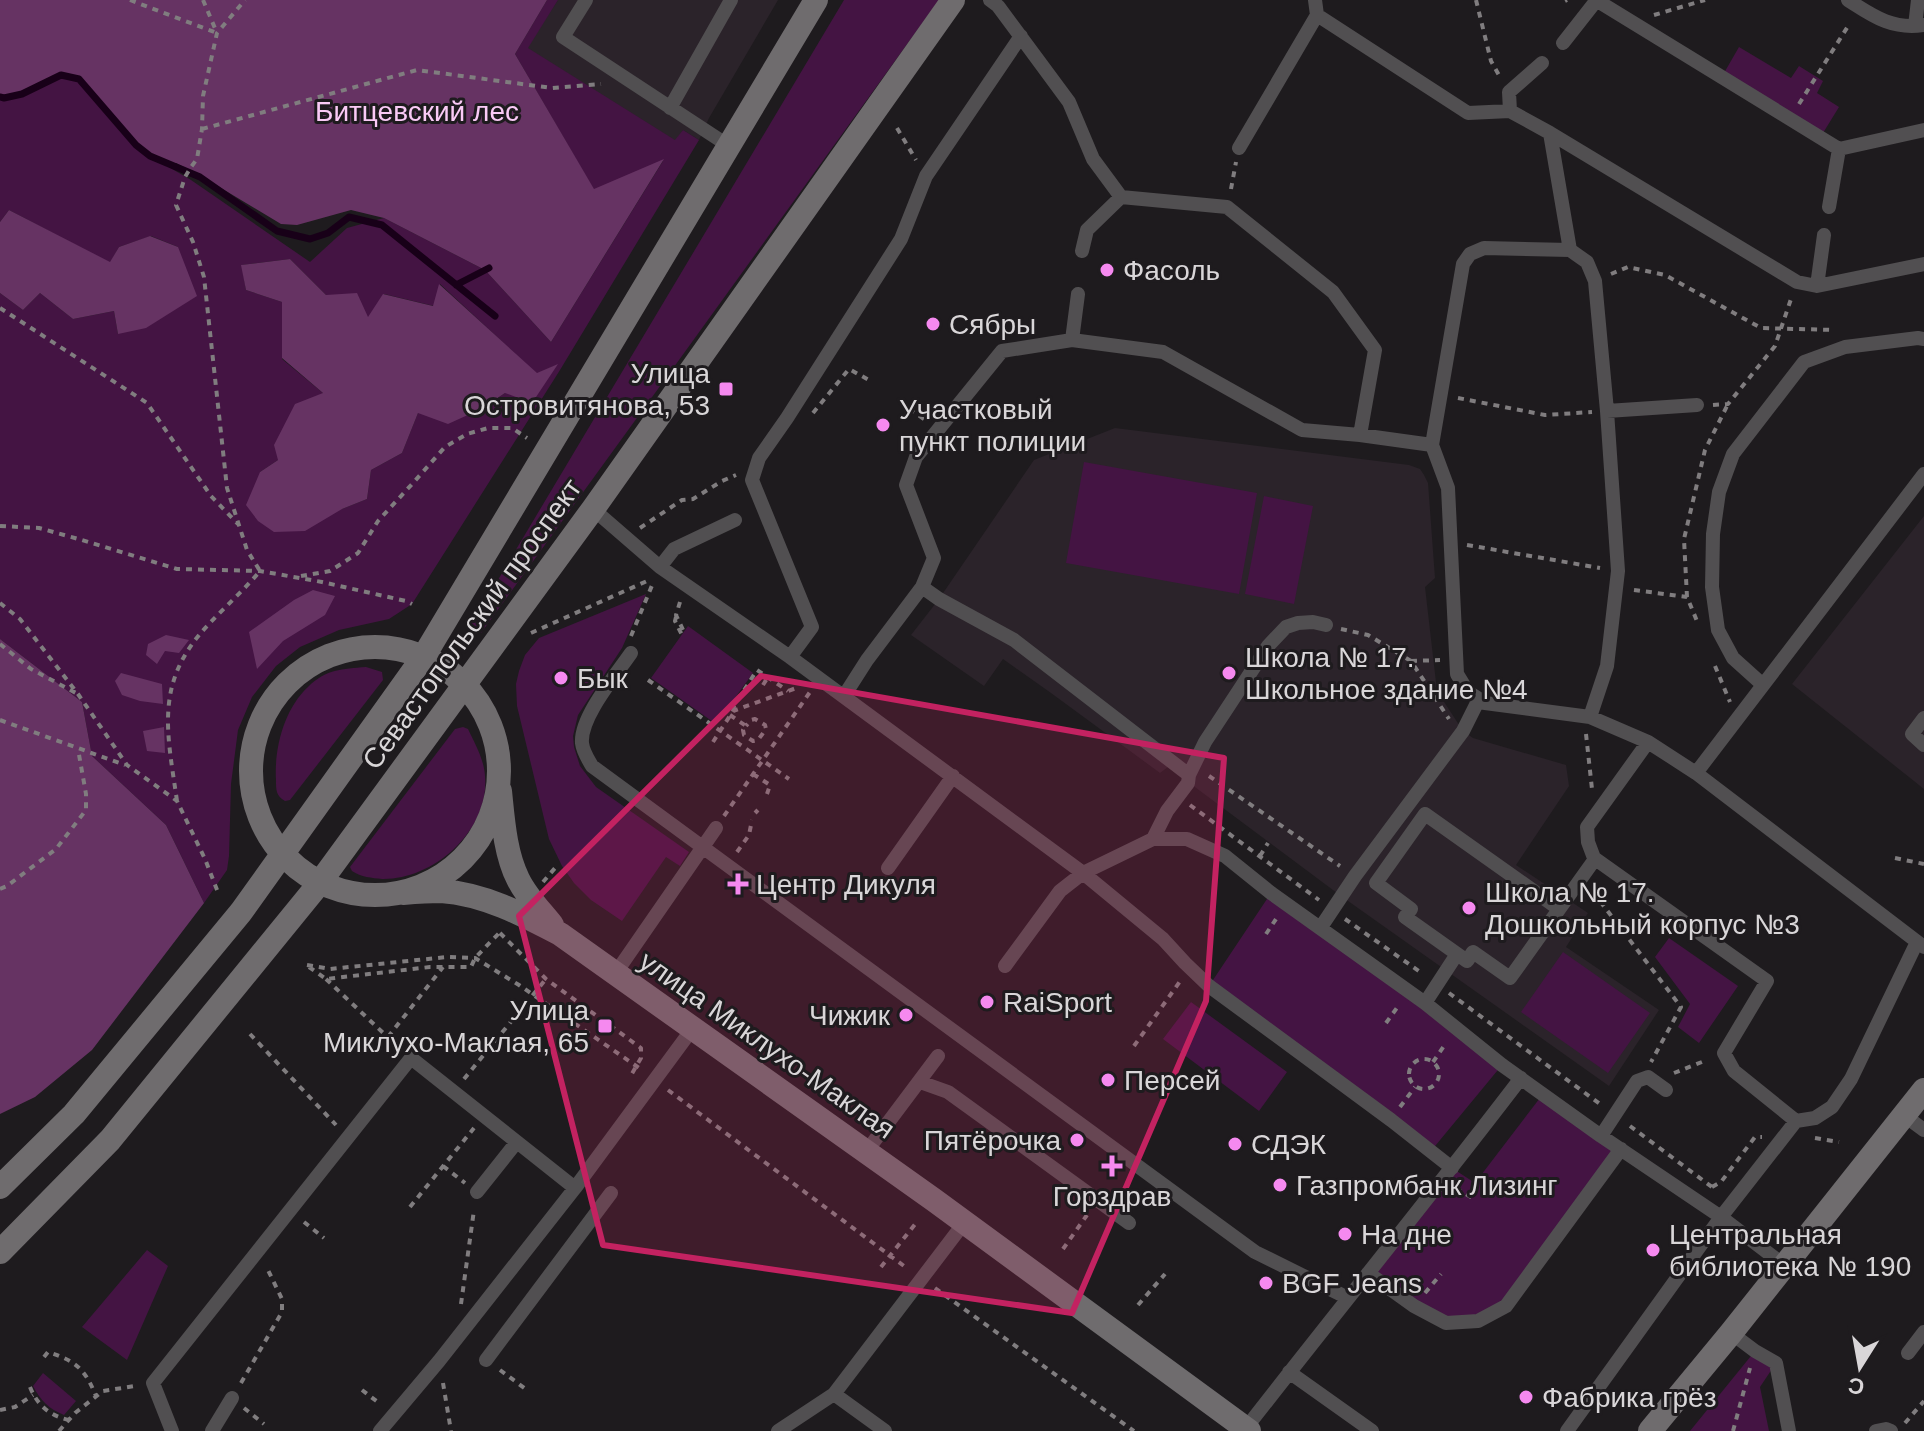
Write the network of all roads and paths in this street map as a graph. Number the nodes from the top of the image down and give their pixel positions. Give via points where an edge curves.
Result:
1 (130, 0) edge
2 (203, 0) edge
3 (245, 0) edge
4 (586, 0) edge
5 (731, 0) edge
6 (816, 0) edge
7 (953, 0) edge
8 (990, 0) edge
9 (1476, 0) edge
10 (1596, 0) edge
11 (1705, 0) edge
12 (1918, 0) edge
13 (1854, 4) edge
14 (1316, 8) edge
15 (1630, 22) junction
16 (1919, 25) edge
17 (217, 33) junction
18 (1021, 36) junction
19 (1563, 43) dead end
20 (1542, 63) dead end
21 (631, 82) junction
22 (1509, 92) junction
23 (670, 108) junction
24 (1510, 111) junction
25 (1790, 119) junction
26 (897, 128) dead end
27 (202, 129) junction
28 (1924, 130) edge
29 (1550, 133) junction
30 (729, 146) junction
31 (1239, 148) joint
32 (1839, 149) junction
33 (926, 176) junction
34 (1121, 197) junction
35 (1227, 207) junction
36 (1829, 207) dead end
37 (1824, 235) dead end
38 (1570, 250) junction
39 (1082, 251) dead end
40 (1924, 264) edge
41 (1595, 281) junction
42 (1797, 282) junction
43 (1817, 286) junction
44 (1078, 294) dead end
45 (0, 308) edge
46 (1780, 328) junction
47 (1848, 329) dead end
48 (1924, 339) edge
49 (1072, 340) junction
50 (869, 380) dead end
51 (1440, 394) junction
52 (1697, 405) joint
53 (1607, 411) junction
54 (814, 413) dead end
55 (1360, 435) junction
56 (527, 438) dead end
57 (1432, 445) junction
58 (1924, 474) edge
59 (722, 481) dead end
60 (593, 509) junction
61 (735, 520) dead end
62 (0, 526) edge
63 (239, 526) junction
64 (626, 538) junction
65 (1451, 542) junction
66 (660, 567) junction
67 (260, 571) junction
68 (1618, 571) junction
69 (296, 577) junction
70 (661, 586) dead end
71 (922, 587) junction
72 (1616, 587) junction
73 (682, 596) dead end
74 (0, 603) edge
75 (412, 604) dead end
76 (1698, 624) dead end
77 (1326, 625) joint
78 (683, 634) dead end
79 (524, 642) dead end
80 (0, 645) edge
81 (631, 653) dead end
82 (424, 656) junction
83 (790, 657) junction
84 (1432, 659) dead end
85 (1411, 661) junction
86 (1715, 665) dead end
87 (768, 677) junction
88 (648, 680) dead end
89 (763, 685) dead end
90 (1763, 685) junction
91 (465, 686) junction
92 (788, 691) junction
93 (78, 694) junction
94 (844, 696) junction
95 (1479, 699) junction
96 (732, 713) junction
97 (1590, 717) junction
98 (1924, 718) edge
99 (1737, 719) junction
100 (0, 720) edge
101 (746, 726) junction
102 (720, 731) junction
103 (1460, 734) junction
104 (713, 742) dead end
105 (1648, 742) junction
106 (1924, 745) edge
107 (78, 749) junction
108 (763, 760) junction
109 (127, 765) junction
110 (498, 769) junction
111 (1192, 770) junction
112 (1696, 773) junction
113 (753, 774) junction
114 (953, 776) junction
115 (789, 779) dead end
116 (767, 794) dead end
117 (177, 801) junction
118 (1595, 815) junction
119 (716, 828) joint
120 (1153, 839) junction
121 (1268, 843) dead end
122 (1260, 856) dead end
123 (280, 858) junction
124 (1895, 858) dead end
125 (1595, 859) junction
126 (1924, 864) edge
127 (555, 868) dead end
128 (888, 868) dead end
129 (1083, 873) junction
130 (1355, 876) junction
131 (1581, 878) junction
132 (318, 885) junction
133 (540, 885) dead end
134 (0, 889) edge
135 (403, 893) junction
136 (219, 895) dead end
137 (1559, 909) junction
138 (1273, 924) dead end
139 (507, 925) dead end
140 (1321, 927) junction
141 (500, 933) junction
142 (560, 934) junction
143 (1266, 934) dead end
144 (1921, 944) edge
145 (1457, 954) junction
146 (475, 958) junction
147 (1005, 966) dead end
148 (443, 967) junction
149 (615, 974) junction
150 (1182, 978) dead end
151 (326, 979) junction
152 (546, 979) junction
153 (533, 995) junction
154 (1425, 1003) junction
155 (693, 1028) junction
156 (250, 1034) dead end
157 (388, 1037) junction
158 (1134, 1046) dead end
159 (1724, 1053) junction
160 (938, 1056) dead end
161 (411, 1058) junction
162 (637, 1067) junction
163 (630, 1077) dead end
164 (1521, 1078) junction
165 (654, 1080) junction
166 (920, 1082) junction
167 (1656, 1083) junction
168 (1415, 1087) junction
169 (1924, 1090) edge
170 (453, 1093) junction
171 (483, 1117) junction
172 (1391, 1120) junction
173 (1796, 1121) junction
174 (1914, 1123) edge
175 (1601, 1136) junction
176 (347, 1137) junction
177 (516, 1143) junction
178 (1621, 1149) junction
179 (866, 1152) junction
180 (443, 1166) junction
181 (1452, 1168) junction
182 (0, 1187) edge
183 (575, 1188) junction
184 (477, 1192) junction
185 (611, 1193) dead end
186 (410, 1207) dead end
187 (290, 1210) junction
188 (1721, 1217) junction
189 (1083, 1220) dead end
190 (916, 1223) dead end
191 (964, 1223) junction
192 (1129, 1223) dead end
193 (324, 1238) dead end
194 (1063, 1249) dead end
195 (258, 1250) junction
196 (0, 1252) edge
197 (890, 1256) junction
198 (1784, 1265) junction
199 (881, 1267) dead end
200 (1368, 1273) junction
201 (1165, 1274) dead end
202 (1441, 1274) dead end
203 (921, 1278) junction
204 (1348, 1298) junction
205 (1138, 1305) dead end
206 (1414, 1306) junction
207 (1924, 1332) edge
208 (1731, 1333) junction
209 (456, 1338) junction
210 (1755, 1351) junction
211 (1908, 1353) dead end
212 (44, 1357) dead end
213 (486, 1360) dead end
214 (439, 1361) junction
215 (1289, 1372) junction
216 (153, 1383) junction
217 (30, 1387) dead end
218 (362, 1390) dead end
219 (834, 1394) junction
220 (33, 1395) junction
221 (96, 1396) junction
222 (232, 1398) joint
223 (1924, 1401) edge
224 (0, 1410) edge
225 (1917, 1410) dead end
226 (393, 1415) junction
227 (69, 1420) junction
228 (1248, 1430) edge
229 (59, 1431) edge
230 (172, 1431) edge
231 (212, 1431) edge
232 (380, 1431) edge
233 (451, 1431) edge
234 (778, 1431) edge
235 (885, 1431) edge
236 (1134, 1431) edge
237 (1372, 1431) edge
238 (1567, 1431) edge
239 (1650, 1431) edge
240 (1733, 1431) edge
241 (1789, 1431) edge
242 (1876, 1431) edge
243 (1891, 1431) edge

1 - 17 path
2 - 17 path
3 - 17 path
4 - 21 lane via 563,37
5 - 23 lane
6 - 30 main road, Севастопольский проспект
7 - 60 main road, Севастопольский проспект
8 - 18 lane
9 - 22 path via 1491,61
10 - 15 lane
10 - 19 lane
11 - 15 path
12 - 16 lane
13 - 16 lane via 1884,23
13 - 25 path
14 - 24 lane via 1468,113
14 - 31 lane
15 - 25 lane
17 - 27 path via 203,96
18 - 33 lane
18 - 34 lane via 1069,102 1093,159
20 - 22 lane
21 - 23 lane
21 - 27 path via 552,88 417,70
22 - 24 lane
23 - 30 lane
24 - 29 lane
25 - 32 lane
26 - 33 path
27 - 63 path via 197,159 176,205 204,277 227,488
28 - 32 lane
29 - 38 lane
29 - 42 lane
30 - 82 main road, Севастопольский проспект
31 - 35 path
32 - 36 lane
33 - 83 lane via 901,239 759,458 752,480 812,627
34 - 35 lane
34 - 39 lane via 1087,230
35 - 55 lane via 1333,292 1375,350
37 - 43 lane
38 - 41 lane via 1587,262
38 - 51 lane via 1484,248 1470,254 1463,264
40 - 43 lane
41 - 46 path via 1628,267 1665,275 1761,328
41 - 53 lane
42 - 43 lane
42 - 46 path
44 - 49 lane
45 - 63 path via 147,403 211,496
46 - 47 path
46 - 52 path via 1775,346 1728,404
48 - 90 lane via 1845,347 1804,362 1733,454 1719,492 1712,587 1725,644
49 - 55 lane via 1163,352 1302,430
49 - 71 lane via 1002,351 916,457 906,485 934,558
50 - 54 path via 849,369
51 - 53 path via 1545,415
51 - 57 lane
52 - 53 lane
53 - 68 lane
55 - 57 lane
56 - 69 path via 512,428 488,428 445,447 378,521 358,553 330,571
57 - 65 lane via 1448,488
58 - 90 lane
59 - 64 path via 682,500
60 - 64 lane
60 - 91 main road, Севастопольский проспект
61 - 66 lane via 674,549
62 - 67 path via 39,528 177,569
63 - 67 path
64 - 66 lane
65 - 68 path
65 - 95 lane via 1457,674
66 - 83 lane
67 - 69 path
67 - 117 path via 206,627 179,664 170,688 167,716
68 - 72 lane
69 - 75 path
70 - 79 path via 648,581 531,634
71 - 94 lane via 862,655
71 - 111 lane via 1014,640
72 - 76 path via 1687,597
72 - 97 lane via 1607,666
73 - 78 path via 676,615
74 - 93 path via 20,619
77 - 85 path via 1368,635
77 - 111 lane via 1286,627 1268,646
80 - 93 path
81 - 204 lane via 583,730 582,745 592,766 1255,1252
82 - 91 main road
82 - 123 main road, Севастопольский проспект
82 - 123 main road via 363,645 331,651 287,683 263,731 256,778 265,833
83 - 94 lane
84 - 85 path
85 - 103 path
86 - 99 path
87 - 89 path
87 - 92 path
87 - 96 path via 757,670
88 - 102 path
90 - 99 lane
91 - 110 main road via 483,711
91 - 132 main road, Севастопольский проспект
92 - 96 path
92 - 108 path via 804,685 811,690
93 - 109 path
94 - 114 lane
95 - 97 lane
95 - 103 lane
96 - 101 path
96 - 102 path
97 - 105 lane
97 - 118 path via 1586,736
98 - 106 lane via 1912,734
99 - 112 lane
100 - 107 path
101 - 101 path via 744,735 753,741 766,729 755,719
102 - 104 path
102 - 108 path
103 - 130 lane
105 - 112 lane
105 - 118 lane
107 - 109 path
107 - 134 path via 86,810 56,849
108 - 113 path
108 - 115 path
109 - 117 path
110 - 135 main road via 486,825 471,848 430,883
110 - 142 main road, улица Миклухо-Маклая via 510,861 530,898
111 - 120 lane
111 - 130 path
112 - 144 lane
113 - 116 path via 770,785
113 - 119 path
114 - 128 lane
114 - 129 lane
117 - 136 path
118 - 125 lane via 1587,827
119 - 149 lane
120 - 129 lane
120 - 140 lane via 1187,839 1225,856
121 - 122 path
123 - 132 main road, улица Миклухо-Маклая
123 - 182 main road, Севастопольский проспект via 74,1114
124 - 126 path
125 - 131 lane
125 - 159 lane via 1767,981
127 - 133 path
129 - 147 lane via 1060,891
129 - 172 lane via 1163,939 1209,986
130 - 140 lane
131 - 137 lane
131 - 167 path via 1681,1007 1651,1061
132 - 135 main road, улица Миклухо-Маклая via 374,897
132 - 196 main road, Севастопольский проспект via 110,1140
135 - 142 main road, улица Миклухо-Маклая via 471,895 518,911
137 - 145 lane via 1510,978 1473,952 1467,961
137 - 145 lane via 1425,814 1376,883 1411,909 1405,917
138 - 143 path
139 - 141 path
140 - 154 lane
141 - 146 path
141 - 152 path
142 - 149 main road, улица Миклухо-Маклая
144 - 173 lane via 1832,1107 1815,1118
145 - 154 lane
146 - 148 path via 471,967
146 - 151 path via 330,969 307,965
146 - 153 path
148 - 151 path
148 - 157 path
149 - 155 main road, улица Миклухо-Маклая
150 - 158 path
151 - 157 path
152 - 153 path
152 - 162 path via 641,1048
153 - 162 path
153 - 170 path
154 - 164 lane
155 - 165 lane
155 - 179 main road, улица Миклухо-Маклая
156 - 176 path
157 - 161 path
159 - 167 path
159 - 173 lane via 1734,1071
160 - 166 lane
161 - 170 lane
161 - 176 lane
162 - 163 path
162 - 165 path
164 - 175 lane
164 - 181 lane
165 - 183 lane
165 - 197 path
166 - 179 lane
166 - 192 lane via 948,1092
167 - 175 lane via 1637,1081
168 - 168 path via 1426,1089 1436,1083 1439,1072 1433,1062 1422,1059 1412,1065 1409,1077
168 - 172 path
169 - 174 main road
170 - 171 lane
171 - 177 lane
171 - 180 path
172 - 181 lane
173 - 188 lane
174 - 198 main road
175 - 178 lane
176 - 187 lane
177 - 183 lane
177 - 184 lane
178 - 188 lane
178 - 206 lane via 1506,1306 1478,1321 1446,1323
179 - 191 main road, улица Миклухо-Маклая
180 - 184 path
180 - 186 path
181 - 200 lane
183 - 209 lane
184 - 209 path
185 - 213 lane
187 - 193 path
187 - 195 lane
188 - 198 lane
188 - 238 lane
189 - 194 path
190 - 197 path
191 - 203 lane
191 - 228 main road, улица Миклухо-Маклая
195 - 216 lane
195 - 222 path via 282,1299 282,1312
197 - 199 path
197 - 203 path
198 - 208 main road
200 - 204 lane
200 - 206 lane
201 - 205 path
202 - 206 path
203 - 219 lane
203 - 236 path
204 - 215 lane
207 - 211 lane
208 - 210 lane
208 - 239 main road
209 - 214 lane
210 - 240 path
210 - 241 lane via 1776,1363
212 - 221 path via 48,1352 74,1362
214 - 226 lane
214 - 233 path
215 - 228 lane
215 - 237 lane
216 - 221 path
216 - 230 lane
217 - 220 path
218 - 226 path
219 - 234 lane
219 - 235 lane
220 - 224 path
220 - 227 path via 49,1412
221 - 227 path
222 - 231 lane
223 - 225 path
226 - 232 lane
227 - 229 path
242 - 243 lane

